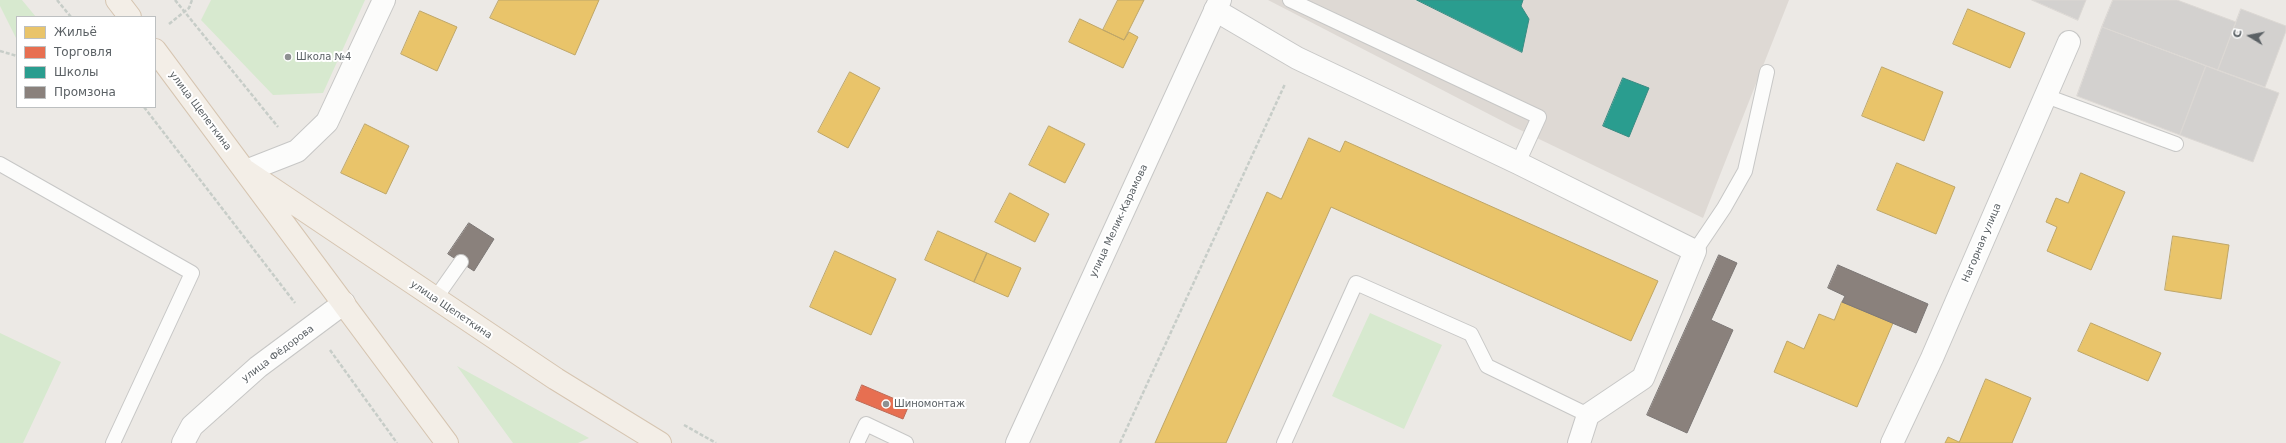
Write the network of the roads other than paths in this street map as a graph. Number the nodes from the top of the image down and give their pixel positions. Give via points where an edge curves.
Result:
1 (118, 0) edge
2 (384, 0) edge
3 (1290, 0) edge
4 (1218, 5) edge
5 (129, 16) edge
6 (2069, 42) dead end
7 (156, 51) edge
8 (1767, 72) dead end
9 (2046, 96) junction
10 (2176, 144) dead end
11 (1518, 163) junction
12 (0, 164) edge
13 (246, 171) junction
14 (1695, 252) junction
15 (461, 262) dead end
16 (435, 299) junction
17 (344, 302) junction
18 (1588, 415) junction
19 (113, 443) edge
20 (183, 443) edge
21 (447, 443) edge
22 (660, 443) edge
23 (857, 443) edge
24 (906, 443) edge
25 (1018, 443) edge
26 (1284, 443) edge
27 (1579, 443) edge
28 (1892, 443) edge

1 - 5 main road
2 - 13 street via 327,122 297,151
3 - 11 lane via 1539,117
4 - 11 street via 1297,58
4 - 25 street, улица Мелик-Карамова
6 - 9 street, Нагорная улица
7 - 13 main road, улица Щепеткина
8 - 14 lane via 1745,171
9 - 10 lane
9 - 28 street, Нагорная улица via 1932,358
11 - 14 street
12 - 19 lane via 192,274
13 - 16 main road, улица Щепеткина
13 - 17 main road, улица Щепеткина
14 - 18 street via 1643,378
15 - 16 lane
16 - 22 main road, улица Щепеткина via 556,379
17 - 20 street, улица Фёдорова via 258,367 192,426
17 - 21 main road, улица Щепеткина
18 - 26 lane via 1487,366 1470,334 1356,283
18 - 27 street
23 - 24 lane via 866,424

